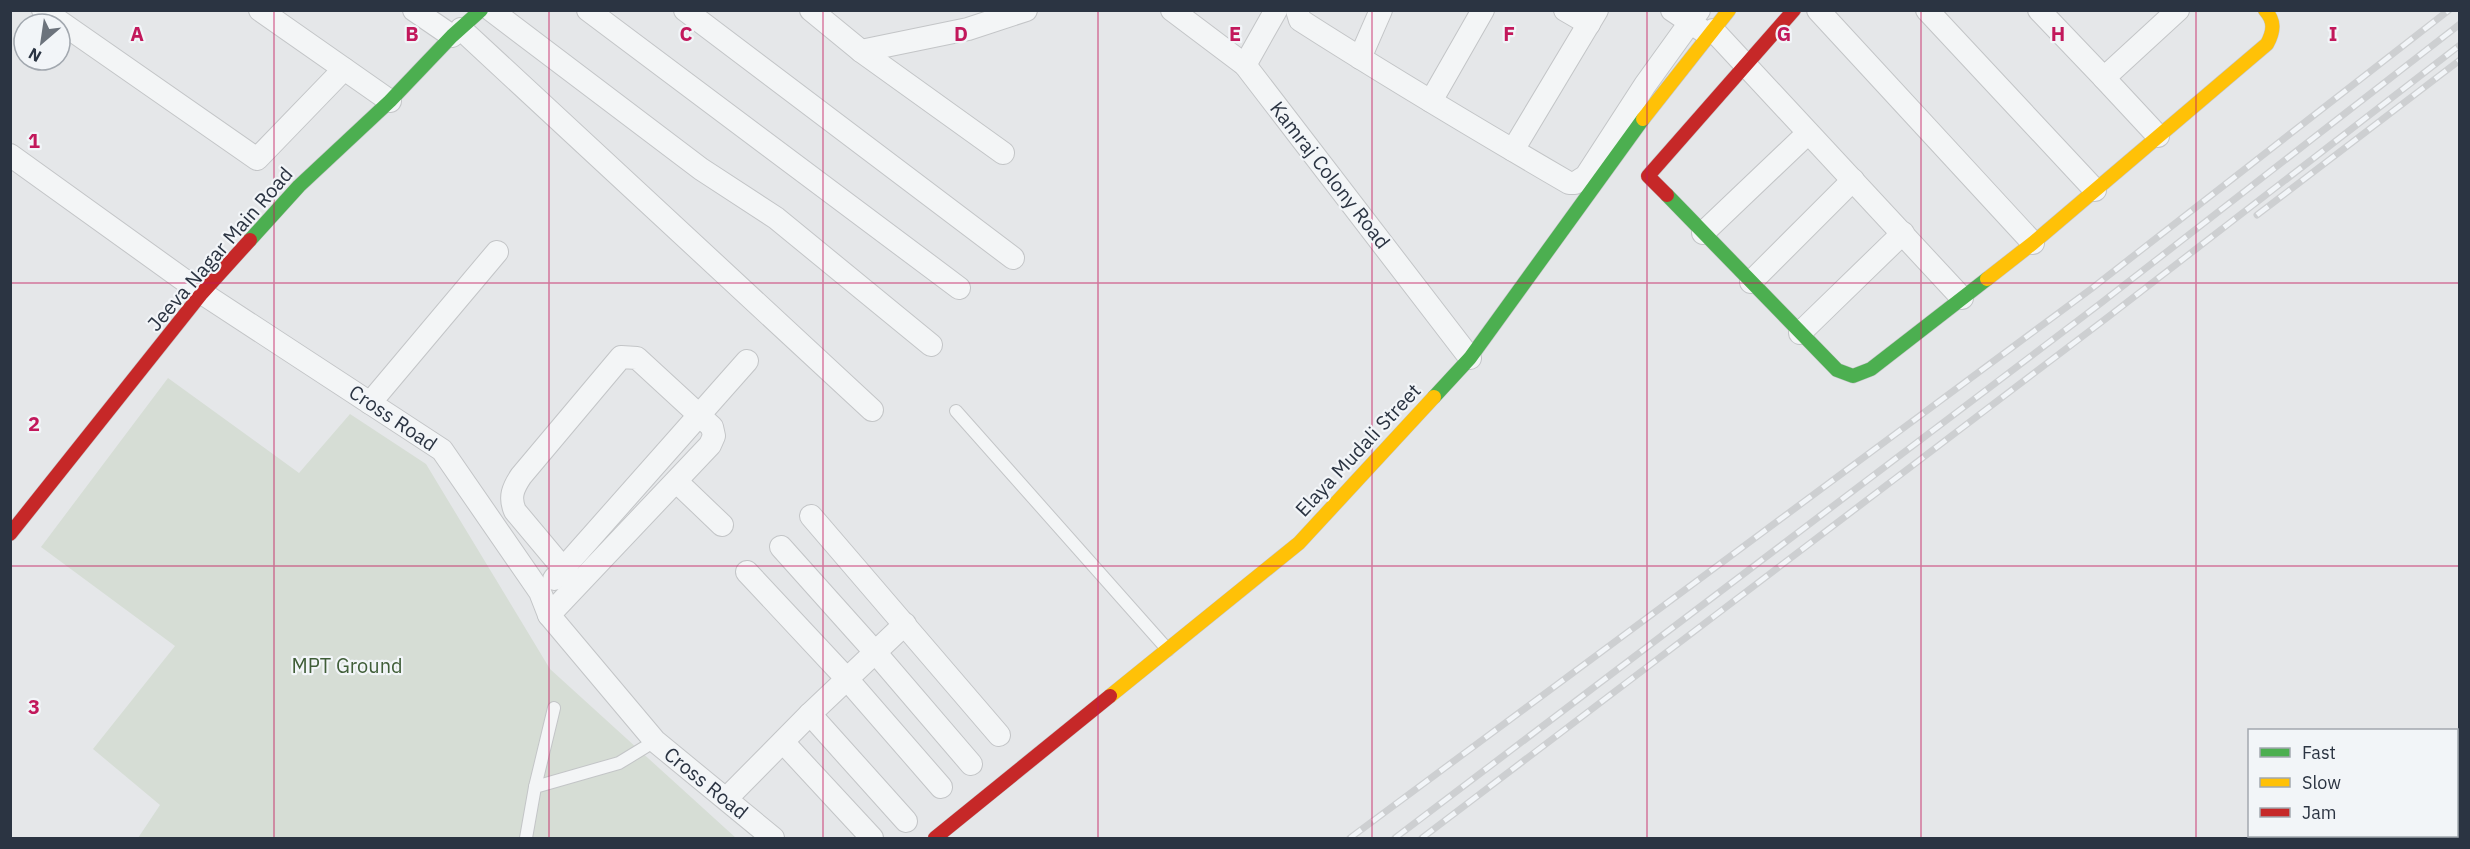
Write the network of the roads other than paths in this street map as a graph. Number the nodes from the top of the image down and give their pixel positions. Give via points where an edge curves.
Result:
1 (43, 10) edge
2 (260, 10) edge
3 (414, 10) edge
4 (481, 10) edge
5 (490, 10) edge
6 (588, 10) edge
7 (685, 10) edge
8 (811, 10) edge
9 (1026, 10) edge
10 (1172, 10) edge
11 (1276, 10) edge
12 (1297, 10) edge
13 (1381, 10) edge
14 (1483, 10) edge
15 (1565, 10) edge
16 (1729, 10) edge
17 (1794, 10) edge
18 (1927, 10) edge
19 (2039, 10) edge
20 (2178, 10) edge
21 (2265, 10) edge
22 (1821, 12) edge
23 (1593, 17) edge
24 (1697, 22) edge
25 (456, 33) junction
26 (861, 51) junction
27 (1360, 58) junction
28 (1245, 65) junction
29 (1746, 65) junction
30 (344, 69) junction
31 (2104, 78) junction
32 (390, 101) junction
33 (1431, 101) junction
34 (1808, 133) junction
35 (2158, 136) junction
36 (1513, 150) junction
37 (1003, 153) dead end
38 (10, 155) edge
39 (1852, 180) junction
40 (2095, 190) junction
41 (1703, 233) junction
42 (1903, 234) junction
43 (2033, 243) junction
44 (497, 252) dead end
45 (1013, 258) dead end
46 (1751, 282) junction
47 (959, 288) dead end
48 (202, 293) junction
49 (1962, 298) junction
50 (1800, 333) junction
51 (931, 345) dead end
52 (1470, 358) junction
53 (747, 361) dead end
54 (370, 403) junction
55 (873, 410) dead end
56 (956, 411) dead end
57 (698, 416) junction
58 (677, 482) junction
59 (811, 516) dead end
60 (722, 525) dead end
61 (10, 534) edge
62 (781, 548) dead end
63 (747, 572) dead end
64 (570, 577) junction
65 (540, 592) junction
66 (549, 615) junction
67 (905, 624) junction
68 (1168, 650) junction
69 (875, 652) junction
70 (847, 679) junction
71 (554, 708) dead end
72 (810, 714) junction
73 (999, 735) dead end
74 (655, 741) junction
75 (783, 742) junction
76 (971, 765) dead end
77 (535, 787) junction
78 (941, 787) dead end
79 (727, 798) junction
80 (906, 820) dead end
81 (526, 838) edge
82 (773, 838) edge
83 (872, 838) edge
84 (935, 838) edge

1 - 30 street via 256,159
2 - 30 street
3 - 25 street
4 - 25 street, Jeeva Nagar Main Road
5 - 51 street via 701,169 776,218
6 - 47 street
7 - 45 street
8 - 26 street
9 - 26 street via 968,29
10 - 28 street, Kamraj Colony Road
11 - 28 street
12 - 27 street via 1300,20
13 - 27 street
14 - 33 street
15 - 23 street
16 - 24 street, Elaya Mudali Street
17 - 29 street
18 - 40 street
19 - 31 street
20 - 31 street
21 - 35 street via 2274,26 2267,44
22 - 43 street
23 - 36 street
24 - 29 street
24 - 36 street via 1580,181 1569,183
24 - 52 street, Elaya Mudali Street via 1620,147
25 - 32 street, Jeeva Nagar Main Road
25 - 55 street
26 - 37 street
27 - 33 street
28 - 52 street, Kamraj Colony Road
29 - 34 street
29 - 41 street via 1648,176
30 - 32 street
31 - 35 street
32 - 48 street, Jeeva Nagar Main Road via 299,186
33 - 36 street
34 - 39 street
34 - 41 street
35 - 40 street
38 - 48 street, Cross Road
39 - 42 street
39 - 46 street
40 - 43 street
41 - 46 street
42 - 49 street
42 - 50 street
43 - 49 street
44 - 54 street
46 - 50 street
48 - 54 street, Cross Road
48 - 61 street, Jeeva Nagar Main Road
49 - 50 street via 1871,369 1853,376 1836,370
52 - 68 street, Elaya Mudali Street via 1299,543
53 - 57 street
54 - 65 street, Cross Road via 442,450
56 - 68 lane
57 - 58 street via 712,427 714,436
57 - 64 street
57 - 64 street via 637,358 621,357 521,476 513,489 511,502 515,511
58 - 60 street
58 - 64 street
59 - 67 street
62 - 69 street
63 - 70 street
64 - 65 street
64 - 66 street
65 - 66 street, Cross Road
66 - 74 street, Cross Road
67 - 69 street
67 - 73 street
68 - 84 street, Elaya Mudali Street
69 - 70 street
69 - 76 street
70 - 72 street
70 - 78 street
71 - 77 lane
72 - 75 street
72 - 80 street
74 - 77 lane via 619,763
74 - 79 street, Cross Road
75 - 79 street
75 - 83 street
77 - 81 lane
79 - 82 street, Cross Road

